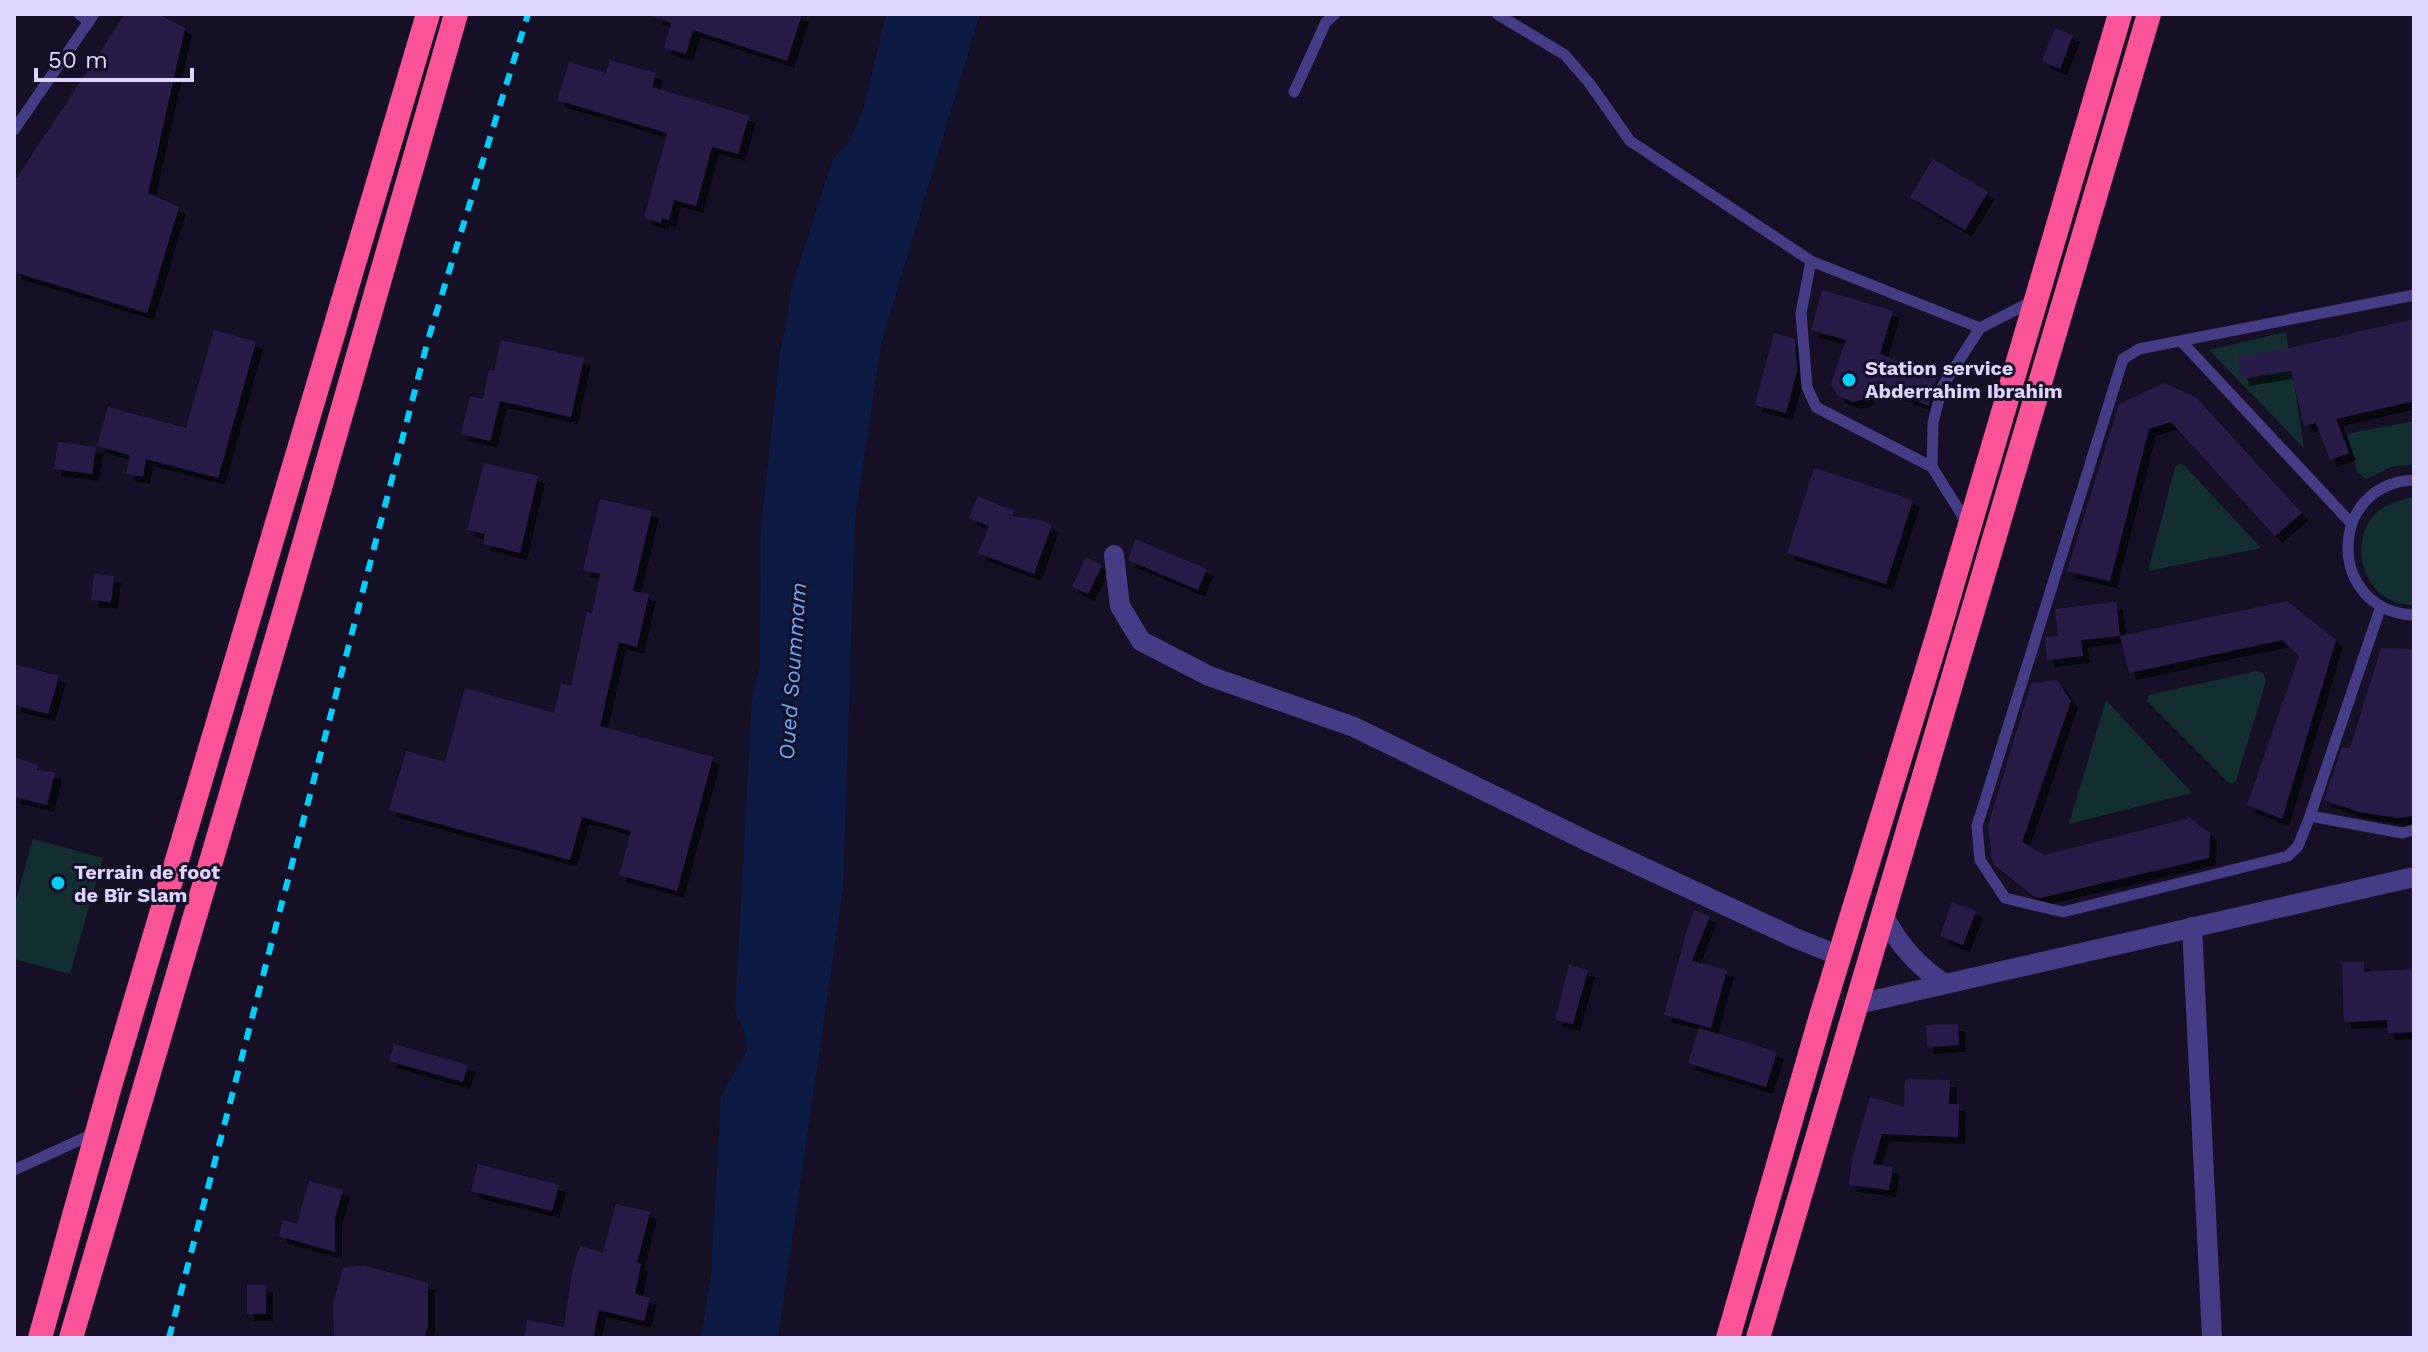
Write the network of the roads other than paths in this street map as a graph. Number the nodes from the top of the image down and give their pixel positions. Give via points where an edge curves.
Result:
1 (428, 14) edge
2 (456, 14) edge
3 (1335, 14) edge
4 (1497, 14) edge
5 (2120, 14) edge
6 (2149, 14) edge
7 (87, 17) edge
8 (1294, 92) dead end
9 (14, 130) edge
10 (1811, 261) junction
11 (2414, 295) edge
12 (2037, 300) junction
13 (1980, 328) junction
14 (2181, 341) junction
15 (1932, 467) junction
16 (2414, 480) edge
17 (2351, 523) junction
18 (1970, 527) junction
19 (1114, 555) dead end
20 (2381, 606) junction
21 (2414, 615) edge
22 (2310, 816) junction
23 (2414, 830) edge
24 (2414, 877) edge
25 (1884, 916) junction
26 (2192, 927) junction
27 (1840, 956) junction
28 (1943, 983) junction
29 (1858, 1004) junction
30 (98, 1132) junction
31 (14, 1170) edge
32 (40, 1338) edge
33 (71, 1338) edge
34 (1728, 1338) edge
35 (1758, 1338) edge
36 (2212, 1338) edge

1 - 30 highway
2 - 33 highway
3 - 8 lane via 1326,22
4 - 10 lane via 1565,55 1630,141
5 - 12 highway
6 - 25 highway
7 - 9 lane
10 - 13 lane
10 - 15 lane via 1801,313 1807,387 1816,407
11 - 14 lane
12 - 13 lane
12 - 18 highway
13 - 15 lane via 1942,387 1933,423
14 - 17 lane
14 - 22 lane via 2139,349 2123,359 1977,826 1980,860 2005,898 2063,912 2288,856
15 - 18 lane
16 - 17 lane via 2376,492
17 - 20 lane via 2347,543 2352,573
18 - 27 highway
19 - 27 street via 1120,606 1141,641 1209,676 1354,727
20 - 21 lane
20 - 22 lane
22 - 23 lane via 2402,833
24 - 26 street
25 - 28 street via 1908,954
25 - 29 highway
26 - 28 street
26 - 36 street
27 - 34 highway
28 - 29 street
29 - 35 highway
30 - 31 lane
30 - 32 highway

